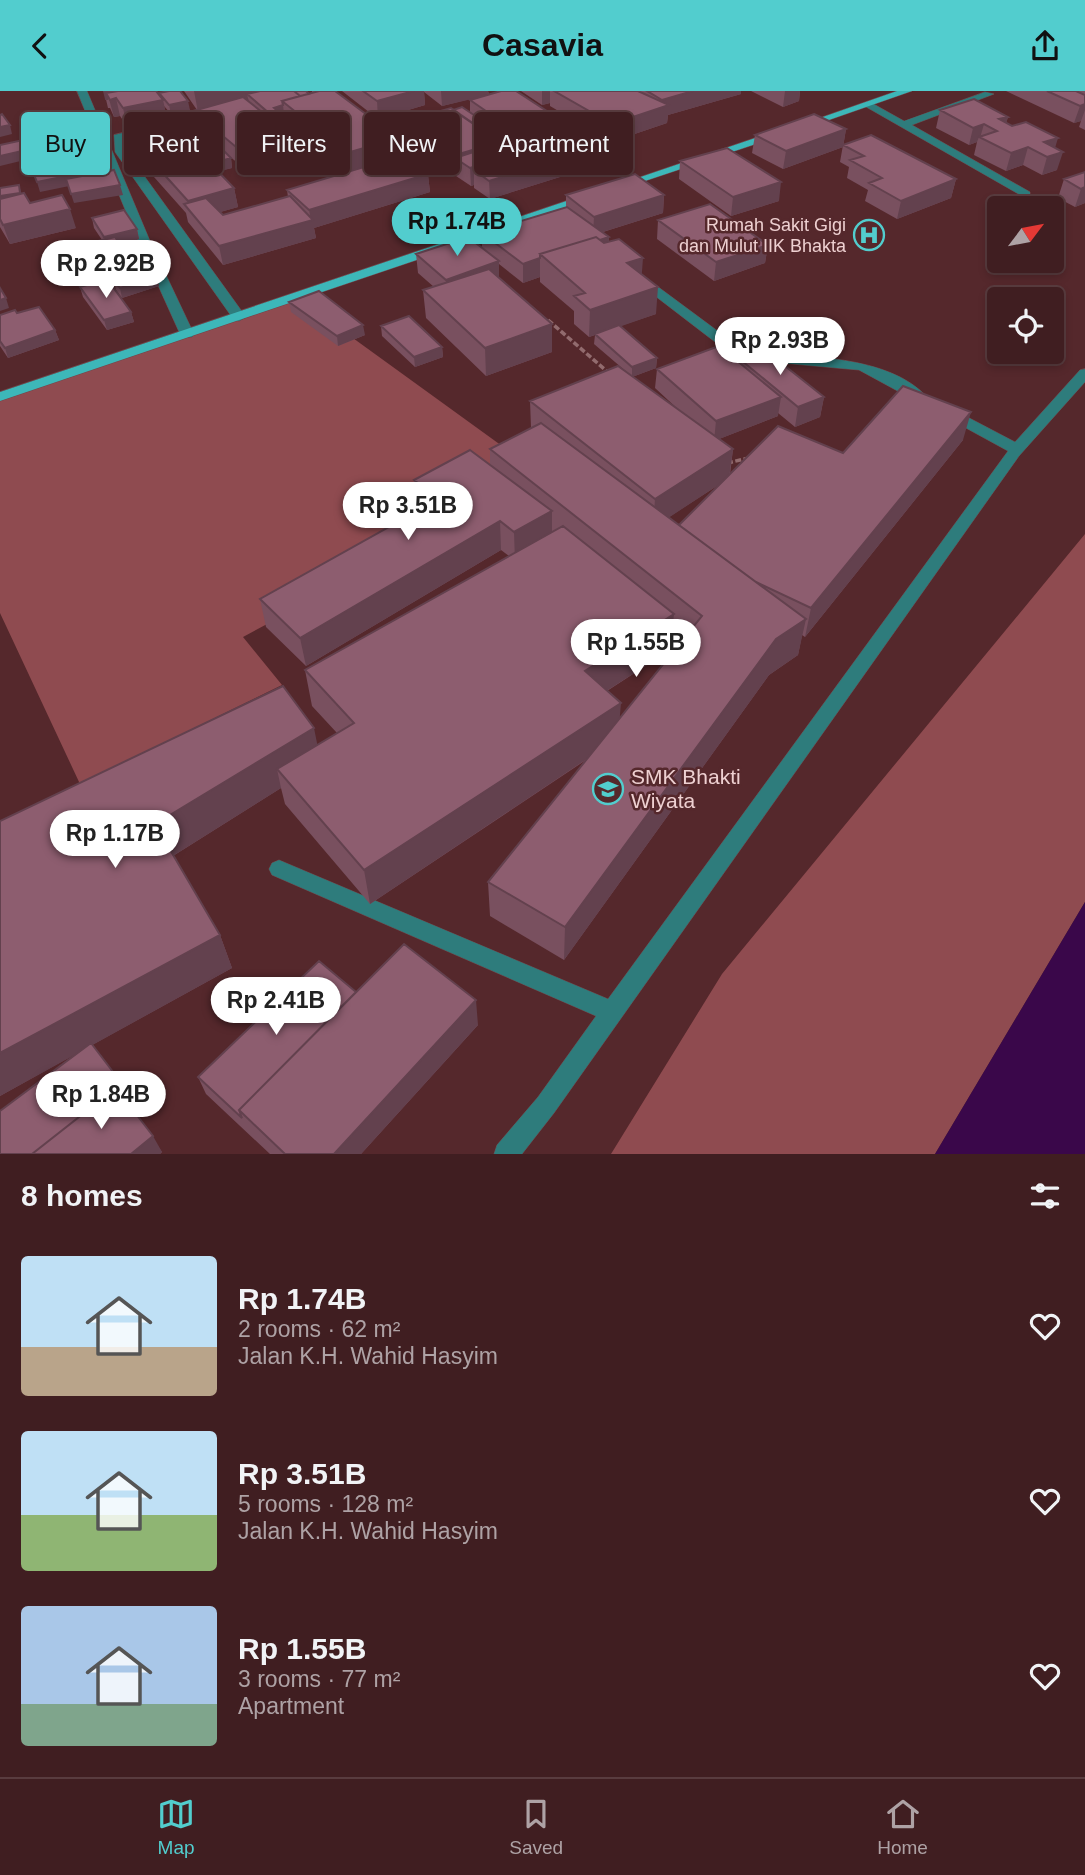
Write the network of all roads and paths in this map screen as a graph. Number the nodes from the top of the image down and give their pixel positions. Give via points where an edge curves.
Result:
1 (82, 91) edge
2 (906, 91) edge
3 (989, 95) dead end
4 (866, 104) junction
5 (91, 112) edge
6 (903, 125) junction
7 (124, 134) edge
8 (21, 147) edge
9 (0, 152) edge
10 (124, 156) edge
11 (110, 157) edge
12 (137, 175) edge
13 (1026, 194) dead end
14 (628, 268) edge
15 (538, 312) edge
16 (239, 317) junction
17 (187, 334) junction
18 (1085, 373) edge
19 (618, 381) edge
20 (0, 397) edge
21 (1018, 450) junction
22 (751, 457) edge
23 (718, 462) edge
24 (279, 869) dead end
25 (612, 1012) junction
26 (506, 1154) edge

1 - 5 street
2 - 4 main road
3 - 6 street
4 - 6 street
4 - 16 main road via 604,192 558,214
6 - 13 street
7 - 10 street via 119,135
8 - 9 street
11 - 17 street
12 - 16 street
14 - 21 street via 737,352 761,359 862,366
15 - 19 path
16 - 17 main road
17 - 20 main road
18 - 21 street
21 - 25 street
22 - 23 path
24 - 25 street
25 - 26 street

